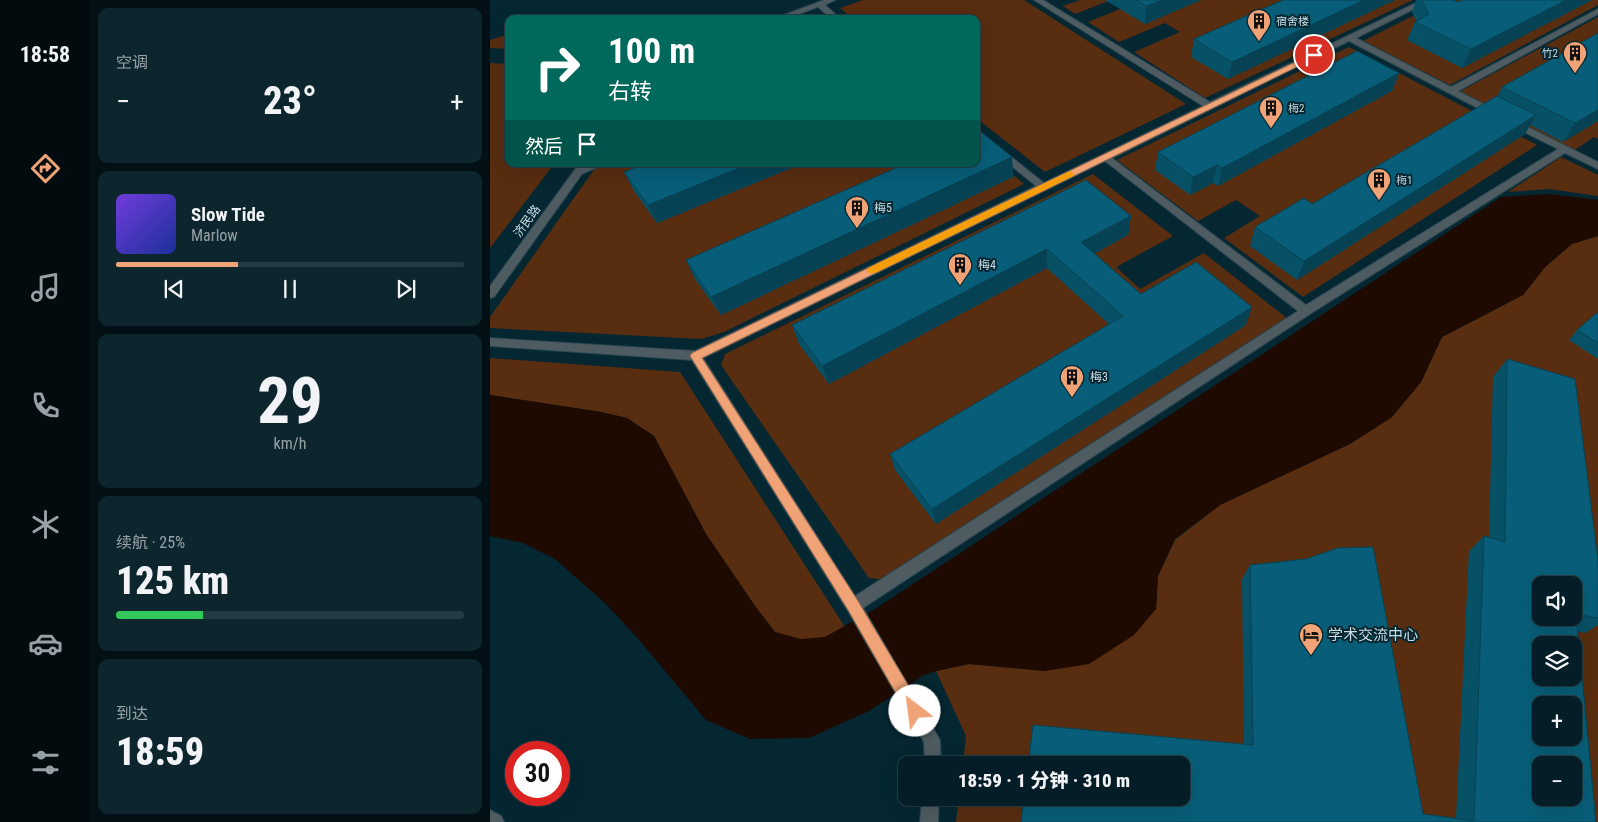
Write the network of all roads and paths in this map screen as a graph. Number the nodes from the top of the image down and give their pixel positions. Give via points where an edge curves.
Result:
1 (831, 0) edge
2 (1038, 0) edge
3 (1428, 0) edge
4 (819, 4) junction
5 (1598, 10) edge
6 (787, 15) edge
7 (832, 15) edge
8 (1349, 38) junction
9 (1451, 91) junction
10 (1210, 106) junction
11 (980, 135) edge
12 (1565, 149) junction
13 (1105, 157) junction
14 (1598, 166) edge
15 (581, 168) edge
16 (1043, 187) junction
17 (490, 294) edge
18 (1306, 311) junction
19 (490, 342) edge
20 (696, 356) junction
21 (856, 610) junction
22 (934, 756) edge
23 (930, 806) edge
24 (490, 819) edge
25 (495, 822) edge
26 (929, 822) edge

1 - 4 street
2 - 10 street via 1051,4
3 - 8 street
4 - 6 street
4 - 7 street
5 - 9 street
8 - 9 street
8 - 10 street
9 - 12 street
10 - 13 street
11 - 16 street
12 - 14 street
12 - 18 street
13 - 16 street
13 - 18 street
15 - 17 street, 济民路
16 - 20 street
18 - 21 street
19 - 20 street
20 - 21 street
21 - 22 street via 932,740
23 - 26 street
24 - 25 street

